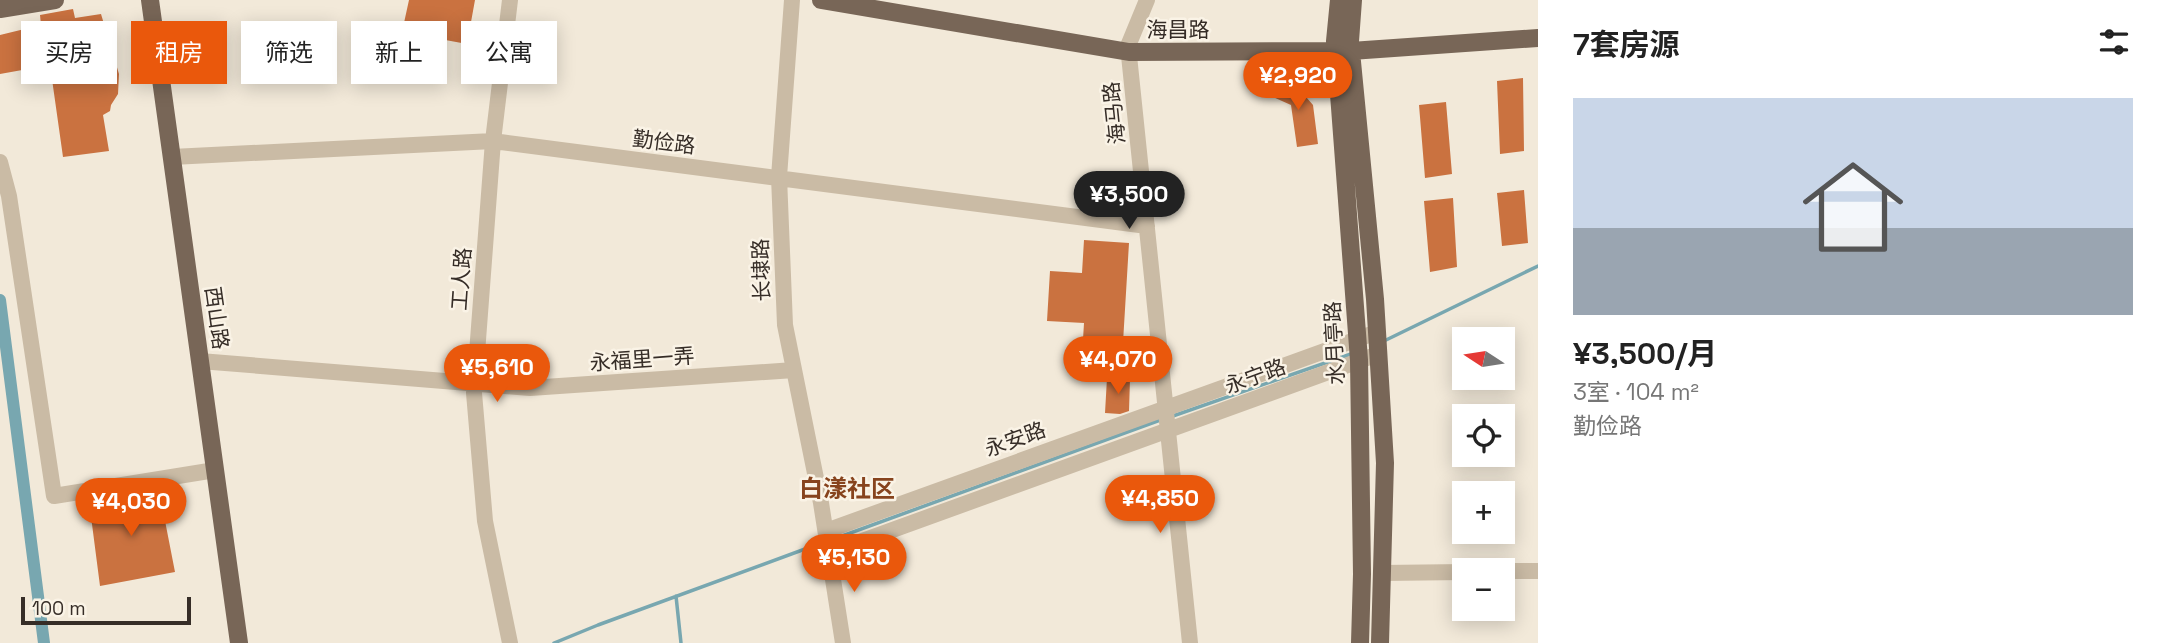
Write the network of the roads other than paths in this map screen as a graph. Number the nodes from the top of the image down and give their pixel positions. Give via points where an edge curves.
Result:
1 (55, 0) edge
2 (150, 0) edge
3 (510, 0) edge
4 (792, 0) edge
5 (821, 0) edge
6 (865, 0) edge
7 (1147, 0) edge
8 (1339, 0) edge
9 (1353, 0) edge
10 (0, 9) edge
11 (1538, 26) edge
12 (1538, 38) edge
13 (1343, 46) junction
14 (1128, 49) junction
15 (493, 141) junction
16 (172, 157) junction
17 (0, 162) edge
18 (779, 177) junction
19 (1147, 226) junction
20 (1377, 330) junction
21 (1359, 352) junction
22 (1379, 356) junction
23 (200, 361) junction
24 (794, 370) junction
25 (475, 383) junction
26 (1167, 418) junction
27 (215, 470) junction
28 (826, 533) junction
29 (829, 552) junction
30 (1538, 570) edge
31 (1515, 571) edge
32 (1452, 572) edge
33 (1382, 573) junction
34 (239, 643) edge
35 (510, 643) edge
36 (843, 643) edge
37 (1190, 643) edge
38 (1360, 643) edge
39 (1380, 643) edge

1 - 10 main road
2 - 16 main road, 西山路
3 - 15 street, 工人路
4 - 18 street, 长埭路
5 - 14 main road, 海昌路
6 - 14 main road, 海昌路
7 - 14 street, 海马路
8 - 13 main road
9 - 13 main road
11 - 13 main road, 海昌路
12 - 13 main road, 海昌路
13 - 14 main road, 海昌路
13 - 20 main road, 水月亭路
13 - 21 main road, 水月亭路
14 - 19 street, 海马路
15 - 16 street, 勤俭路
15 - 18 street, 勤俭路
15 - 25 street, 工人路
16 - 23 main road, 西山路
17 - 27 street via 54,496
18 - 19 street, 勤俭路
18 - 24 street, 长埭路 via 785,326
19 - 26 street, 海马路
20 - 21 street, 永安路
20 - 22 main road, 水月亭路
21 - 22 street, 永宁路
21 - 26 street, 永安路
21 - 26 street, 永宁路
21 - 38 main road, 水月亭路
22 - 33 main road, 水月亭路 via 1385,463
23 - 25 street, 永福里一弄
23 - 27 main road, 西山路
24 - 25 street, 永福里一弄 via 530,388
24 - 28 street, 长埭路
25 - 35 street, 工人路 via 485,521
26 - 28 street, 永安路
26 - 29 street, 永宁路
26 - 37 street, 海马路
27 - 34 main road, 西山路
28 - 29 street, 长埭路
29 - 36 street
30 - 31 street
32 - 33 street
33 - 39 main road, 水月亭路

